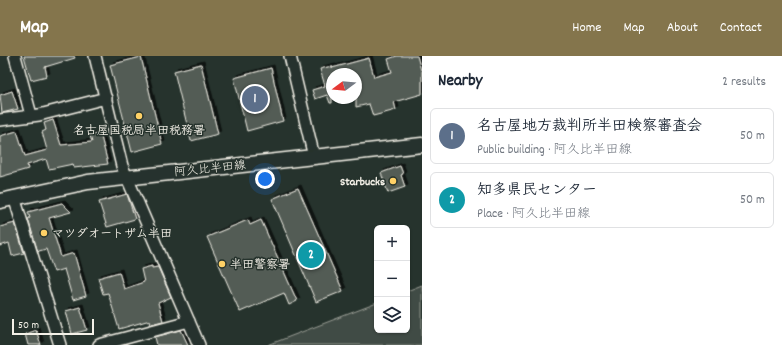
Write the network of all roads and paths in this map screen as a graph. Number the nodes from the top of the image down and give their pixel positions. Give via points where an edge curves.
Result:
1 (15, 56) edge
2 (95, 56) edge
3 (290, 56) edge
4 (106, 98) junction
5 (31, 115) junction
6 (0, 120) edge
7 (422, 145) edge
8 (314, 156) junction
9 (128, 178) junction
10 (14, 197) junction
11 (0, 201) edge
12 (190, 321) junction
13 (60, 345) edge
14 (99, 345) edge
15 (200, 345) edge

1 - 5 street
2 - 4 street
3 - 8 street
4 - 5 street
4 - 9 street via 122,166
5 - 6 street
7 - 8 main road, 阿久比半田線
8 - 9 main road, 阿久比半田線
9 - 10 main road, 阿久比半田線 via 88,182
9 - 12 street
10 - 11 main road, 阿久比半田線
10 - 13 street
12 - 14 street
12 - 15 street

